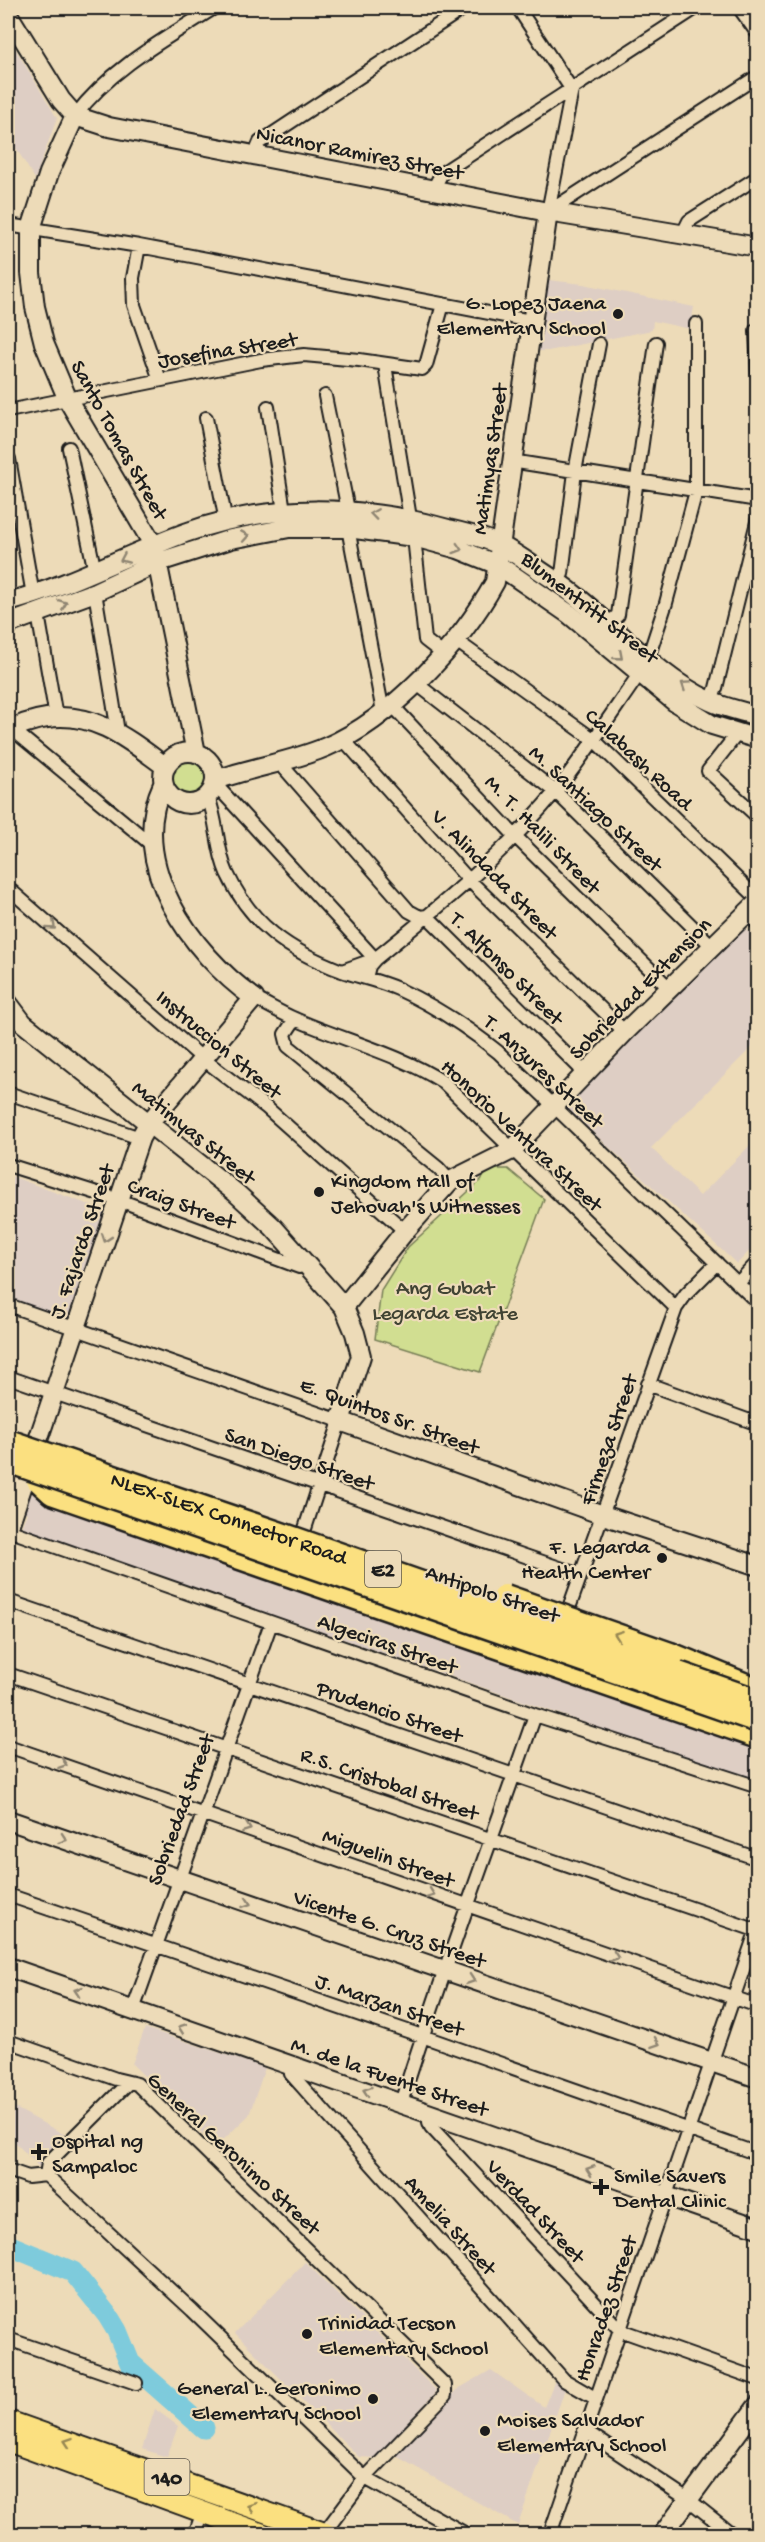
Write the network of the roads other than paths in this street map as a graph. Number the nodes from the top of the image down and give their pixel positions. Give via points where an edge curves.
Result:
1 (214, 8) edge
2 (464, 8) edge
3 (518, 8) edge
4 (696, 8) edge
5 (743, 8) edge
6 (8, 14) edge
7 (758, 29) edge
8 (758, 76) edge
9 (572, 90) junction
10 (75, 116) junction
11 (254, 156) junction
12 (758, 177) edge
13 (433, 189) junction
14 (548, 212) junction
15 (8, 225) edge
16 (31, 229) junction
17 (682, 235) junction
18 (138, 246) junction
19 (758, 247) edge
20 (443, 304) junction
21 (531, 321) junction
22 (696, 324) dead end
23 (756, 330) dead end
24 (656, 343) dead end
25 (598, 344) dead end
26 (385, 365) junction
27 (758, 374) edge
28 (160, 380) junction
29 (325, 396) dead end
30 (68, 400) junction
31 (268, 407) dead end
32 (8, 411) edge
33 (206, 418) dead end
34 (69, 447) dead end
35 (9, 459) dead end
36 (511, 461) junction
37 (575, 472) junction
38 (636, 481) junction
39 (696, 491) junction
40 (758, 500) edge
41 (284, 511) junction
42 (410, 518) junction
43 (758, 518) edge
44 (348, 519) junction
45 (226, 522) junction
46 (414, 537) junction
47 (500, 545) junction
48 (156, 554) junction
49 (498, 565) junction
50 (94, 572) junction
51 (556, 582) junction
52 (95, 592) junction
53 (33, 595) junction
54 (8, 602) edge
55 (38, 614) junction
56 (609, 623) junction
57 (8, 624) edge
58 (455, 640) junction
59 (443, 654) junction
60 (644, 666) junction
61 (417, 684) junction
62 (711, 701) junction
63 (388, 708) junction
64 (758, 716) edge
65 (56, 717) junction
66 (10, 731) edge
67 (118, 732) junction
68 (737, 734) junction
69 (343, 739) junction
70 (593, 739) junction
71 (758, 739) edge
72 (196, 753) junction
73 (279, 762) junction
74 (164, 776) junction
75 (214, 788) junction
76 (555, 791) junction
77 (758, 817) edge
78 (515, 836) junction
79 (152, 845) junction
80 (468, 879) junction
81 (8, 888) edge
82 (755, 909) edge
83 (427, 916) junction
84 (713, 946) junction
85 (375, 959) junction
86 (342, 970) junction
87 (366, 978) junction
88 (669, 988) junction
89 (254, 998) junction
90 (8, 1003) edge
91 (295, 1019) junction
92 (15, 1021) edge
93 (625, 1032) junction
94 (202, 1058) junction
95 (585, 1074) junction
96 (8, 1093) edge
97 (554, 1106) junction
98 (144, 1131) junction
99 (512, 1150) junction
100 (8, 1165) edge
101 (450, 1181) junction
102 (119, 1200) junction
103 (405, 1231) junction
104 (758, 1262) edge
105 (307, 1263) junction
106 (717, 1263) junction
107 (738, 1283) junction
108 (758, 1303) edge
109 (8, 1305) edge
110 (344, 1307) junction
111 (676, 1308) junction
112 (76, 1329) junction
113 (8, 1377) edge
114 (648, 1384) junction
115 (54, 1393) junction
116 (340, 1421) junction
117 (758, 1424) edge
118 (8, 1427) edge
119 (8, 1441) edge
120 (8, 1452) edge
121 (31, 1460) junction
122 (8, 1461) edge
123 (319, 1486) junction
124 (603, 1515) junction
125 (8, 1530) edge
126 (298, 1550) junction
127 (758, 1566) edge
128 (580, 1575) junction
129 (8, 1601) edge
130 (271, 1623) junction
131 (558, 1641) junction
132 (8, 1674) edge
133 (249, 1682) junction
134 (758, 1690) edge
135 (758, 1701) edge
136 (758, 1711) edge
137 (534, 1715) junction
138 (758, 1721) edge
139 (758, 1737) edge
140 (8, 1746) edge
141 (227, 1747) junction
142 (513, 1776) junction
143 (758, 1786) edge
144 (204, 1812) junction
145 (8, 1820) edge
146 (489, 1839) junction
147 (758, 1859) edge
148 (180, 1880) junction
149 (8, 1895) edge
150 (468, 1907) junction
151 (757, 1929) edge
152 (156, 1946) junction
153 (8, 1967) edge
154 (443, 1970) junction
155 (733, 1998) junction
156 (758, 2006) edge
157 (133, 2010) junction
158 (422, 2036) junction
159 (8, 2041) edge
160 (711, 2062) junction
161 (290, 2067) junction
162 (758, 2078) edge
163 (128, 2084) junction
164 (401, 2103) junction
165 (430, 2114) junction
166 (686, 2130) junction
167 (758, 2154) edge
168 (8, 2170) edge
169 (46, 2175) junction
170 (665, 2196) junction
171 (758, 2228) edge
172 (620, 2330) junction
173 (8, 2338) edge
174 (758, 2379) edge
175 (136, 2383) dead end
176 (596, 2398) junction
177 (758, 2406) edge
178 (8, 2421) edge
179 (584, 2430) junction
180 (8, 2441) edge
181 (365, 2478) junction
182 (689, 2500) junction
183 (203, 2512) junction
184 (325, 2534) edge
185 (195, 2535) edge
186 (263, 2535) edge
187 (466, 2535) edge
188 (550, 2535) edge
189 (663, 2535) edge
190 (732, 2535) edge

1 - 10 street, Santo Tomas Street via 127,64 93,93
2 - 11 street via 260,142
3 - 9 street
4 - 9 street
5 - 7 street
6 - 10 street via 45,78
8 - 14 street
9 - 13 street via 442,173
9 - 14 street, Matimyas Street
10 - 11 street, Nicanor Ramirez Street via 109,127
10 - 16 street, Santo Tomas Street via 49,173
11 - 13 street, Nicanor Ramirez Street
12 - 17 street via 689,221
13 - 14 street, Nicanor Ramirez Street
14 - 17 street, Nicanor Ramirez Street
14 - 21 street, Matimyas Street
15 - 16 street
16 - 18 street
16 - 30 street, Santo Tomas Street via 35,307 44,343
17 - 19 street, Nicanor Ramirez Street
18 - 20 street
18 - 28 street via 133,278 135,305
20 - 21 street
20 - 26 street, Josefina Street via 426,365 422,369
21 - 36 street, Matimyas Street
22 - 39 street
23 - 27 street
24 - 38 street
25 - 37 street
26 - 28 street, Josefina Street via 304,356 261,360
26 - 42 street
28 - 30 street, Josefina Street
29 - 44 street
30 - 32 street, Josefina Street
30 - 48 street, Santo Tomas Street
31 - 41 street
33 - 45 street
34 - 50 street
35 - 53 street
36 - 37 street
36 - 47 street, Matimyas Street
37 - 38 street
37 - 51 street via 562,574
38 - 39 street
38 - 56 street via 618,615
39 - 40 street
39 - 60 street
41 - 44 street, Blumentritt Street
41 - 45 street, Blumentritt Street
42 -> 44 street, Blumentritt Street
42 - 47 street, Blumentritt Street
43 - 62 street
44 - 46 street, Blumentritt Street
48 -> 44 street, Blumentritt Street
44 - 63 street
45 - 48 street, Blumentritt Street via 186,532
46 -> 49 street, Blumentritt Street
46 - 59 street via 425,640
47 - 49 street, Matimyas Street
47 - 51 street, Blumentritt Street
48 -> 50 street, Blumentritt Street
48 - 52 street, Blumentritt Street
48 - 72 street, Santo Tomas Street
49 - 58 street, Matimyas Street via 487,597
49 -> 60 street, Blumentritt Street
50 - 53 street, Blumentritt Street
51 - 56 street, Blumentritt Street
55 -> 52 street, Blumentritt Street
52 - 67 street
53 - 54 street, Blumentritt Street
55 - 57 street, Blumentritt Street
55 - 65 street
56 - 60 street, Blumentritt Street
58 - 59 street, Matimyas Street
58 - 70 street, Calabash Road
59 - 61 street, Matimyas Street
62 -> 60 street, Blumentritt Street
60 - 68 street, Blumentritt Street via 675,702 712,725
60 - 70 street
61 - 63 street, Matimyas Street
61 - 76 street, M. Santiago Street
62 - 64 street, Blumentritt Street
63 - 69 street, Matimyas Street
63 - 78 street, M. T. Halili Street
65 - 66 street via 26,722
65 - 67 street via 91,720
66 - 79 street
67 - 74 street
68 - 71 street, Blumentritt Street
68 - 77 street via 708,771
69 - 73 street, Matimyas Street
69 - 80 street, V. Alindada Street
70 - 76 street
70 - 82 street, Calabash Road
72 - 74 street via 178,754
72 - 75 street via 211,763
73 - 75 street, Matimyas Street via 241,771
73 - 83 street, T. Alfonso Street via 409,911
74 - 75 street via 168,795 188,805 199,804
74 - 79 street via 154,810
75 - 85 street
75 - 86 street, T. Anzures Street via 222,858 246,905 276,938
76 - 78 street
76 - 84 street, M. Santiago Street
78 - 80 street
78 - 88 street, M. T. Halili Street
79 - 89 street via 156,867 183,925 228,979
80 - 83 street
80 - 93 street, V. Alindada Street
81 -> 94 street, Instruccion Street
82 - 84 street, Sobriedad Extension
83 - 85 street
83 - 95 street, T. Alfonso Street
84 - 88 street, Sobriedad Extension
85 - 86 street
85 - 87 street
86 - 87 street, T. Anzures Street
87 - 97 street, T. Anzures Street via 396,988 465,1025
88 - 93 street, Sobriedad Extension
89 - 91 street, Honorio Ventura Street
89 - 94 street, J. Fajardo Street
90 - 92 street, Matimyas Street
91 - 99 street, Honorio Ventura Street via 419,1067 443,1083
91 - 101 street via 285,1034 288,1046
92 - 98 street, Matimyas Street
93 - 95 street, Sobriedad Extension
94 - 98 street, J. Fajardo Street
94 - 103 street, Instruccion Street via 267,1108
95 - 97 street, Sobriedad Extension
96 - 98 street
97 - 99 street
97 - 106 street, T. Anzures Street
98 - 102 street, J. Fajardo Street
98 - 105 street, Matimyas Street via 236,1193
99 - 101 street
99 - 111 street, Honorio Ventura Street
100 - 102 street, Craig Street
101 - 103 street
102 - 105 street, Craig Street via 299,1267
102 -> 112 street, J. Fajardo Street
103 - 110 street
104 - 107 street
105 - 110 street, Matimyas Street
106 - 107 street, T. Anzures Street
106 - 111 street, Firmeza Street
107 - 108 street, T. Anzures Street
109 - 112 street, E. Quintos Sr. Street
110 - 116 street via 362,1356
111 - 114 street, Firmeza Street
112 - 115 street, J. Fajardo Street
112 - 116 street, E. Quintos Sr. Street
113 - 115 street, San Diego Street
114 - 117 street
114 - 124 street, Firmeza Street
115 - 121 street, J. Fajardo Street
115 - 123 street, San Diego Street
116 - 123 street
116 - 124 street, E. Quintos Sr. Street
134 -> 118 highway, bridge via 603,1629
119 - 135 highway, NLEX-SLEX Connector Road / E2, bridge
120 - 121 street, Antipolo Street
121 - 125 street, J. Fajardo Street
121 - 126 street, Antipolo Street
121 - 139 highway via 38,1480 52,1492
122 - 138 highway, NLEX-SLEX Connector Road / E2, bridge
123 - 126 street
123 - 128 street, San Diego Street
124 - 127 street, E. Quintos Sr. Street
124 - 128 street, Firmeza Street
125 - 130 street, Algeciras Street
126 - 131 street, Antipolo Street
128 - 131 street, Firmeza Street
129 - 133 street, Prudencio Street
130 - 133 street, Sobriedad Street
130 - 137 street, Algeciras Street
131 - 136 street, Antipolo Street
132 - 141 street, R.S. Cristobal Street
133 - 141 street, Sobriedad Street
133 - 142 street, Prudencio Street
137 - 142 street
137 - 143 street, Algeciras Street
140 -> 144 street, Miguelin Street
141 - 144 street, Sobriedad Street
141 - 146 street, R.S. Cristobal Street
142 - 146 street
142 - 147 street, Prudencio Street
144 - 148 street, Sobriedad Street
144 -> 150 street, Miguelin Street
145 -> 148 street, Vicente G. Cruz Street
146 - 150 street
146 - 151 street, R.S. Cristobal Street
148 - 152 street, Sobriedad Street
148 -> 154 street, Vicente G. Cruz Street
149 - 152 street, J. Marzan Street
150 - 154 street
150 -> 155 street, Miguelin Street
151 - 155 street, Honradez Street
152 - 157 street, Sobriedad Street
152 - 158 street, J. Marzan Street
157 -> 153 street, M. de la Fuente Street
154 - 158 street
154 -> 160 street, Vicente G. Cruz Street
155 - 156 street, Miguelin Street
155 - 160 street, Honradez Street
161 -> 157 street, M. de la Fuente Street
158 - 164 street
158 - 166 street, J. Marzan Street
159 - 163 street
160 - 162 street, Vicente G. Cruz Street
160 - 166 street, Honradez Street
164 -> 161 street, M. de la Fuente Street
161 - 176 street, Amelia Street via 291,2074 564,2380
163 - 169 street, General Geronimo Street via 48,2163
163 - 181 street, General Geronimo Street via 137,2084 446,2385 443,2398
164 - 165 street, M. de la Fuente Street
170 -> 165 street, M. de la Fuente Street
165 - 172 street, Verdad Street via 431,2127
166 - 167 street, J. Marzan Street
166 - 170 street, Honradez Street
168 - 169 street via 28,2177
169 - 181 street
170 - 171 street, M. de la Fuente Street
170 - 172 street, Honradez Street
172 - 174 street, Verdad Street
172 - 176 street, Honradez Street
173 - 175 street
176 - 179 street, Honradez Street
177 - 182 street
184 -> 178 main road, 140
179 - 182 street
179 - 188 street, Honradez Street
180 - 183 main road, 140
181 - 184 street, General Geronimo Street
181 - 187 street
182 - 189 street
182 - 190 street
183 - 185 street
183 - 186 main road, 140

